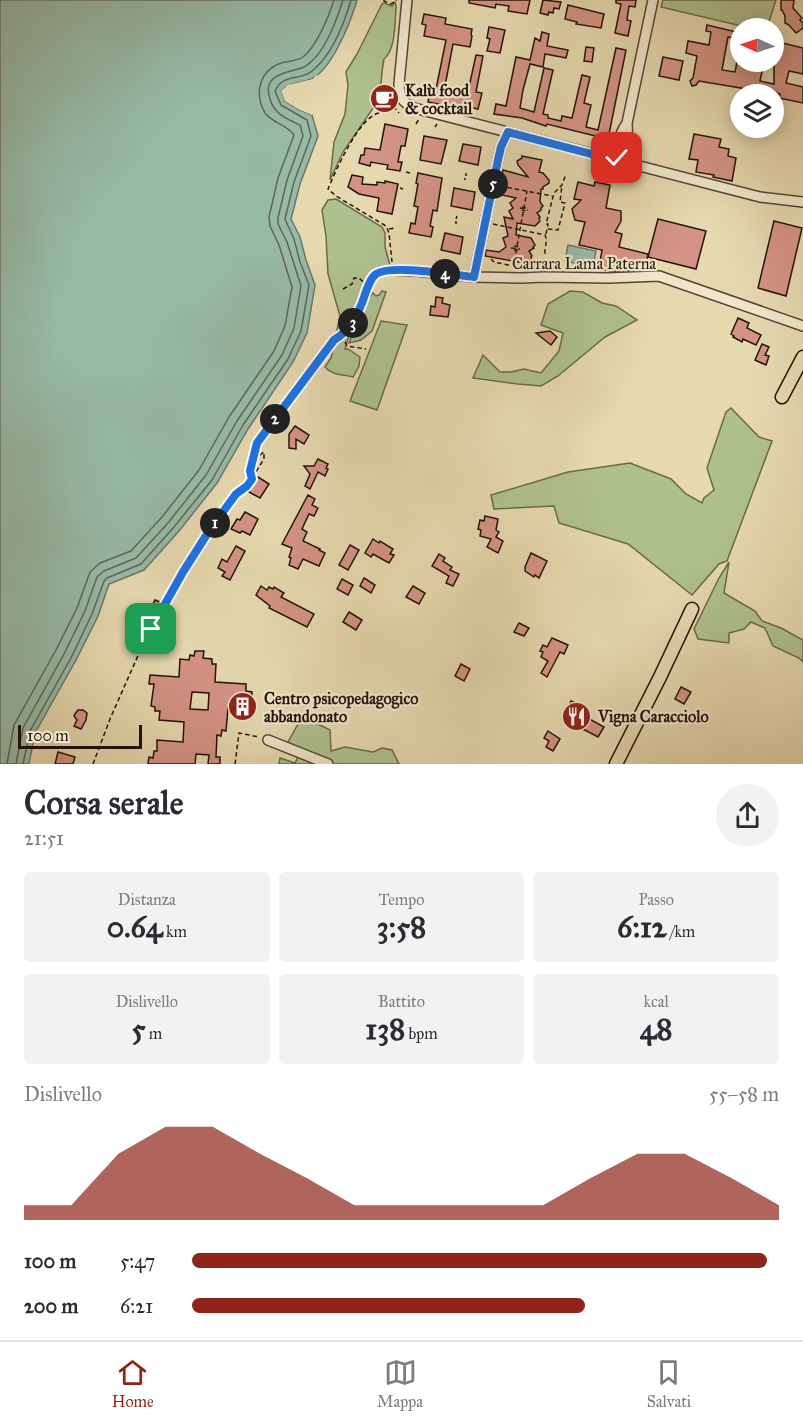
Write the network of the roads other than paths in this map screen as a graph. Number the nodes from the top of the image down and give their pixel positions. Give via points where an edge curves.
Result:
1 (407, 0) edge
2 (653, 0) edge
3 (508, 132) junction
4 (618, 161) junction
5 (803, 202) edge
6 (393, 270) road end
7 (474, 277) junction
8 (803, 326) edge
9 (803, 357) edge
10 (782, 397) dead end
11 (692, 609) dead end
12 (268, 740) road end
13 (328, 764) edge
14 (616, 764) edge

1 - 3 street via 399,84 400,96 406,104 419,111
2 - 4 street via 627,123 618,145
3 - 4 street
3 - 7 street via 501,147
4 - 5 street via 760,197
6 - 7 street, Carrara Lama Paterna
7 - 8 street, Carrara Lama Paterna via 659,276
9 - 10 main road
11 - 14 main road
12 - 13 street

